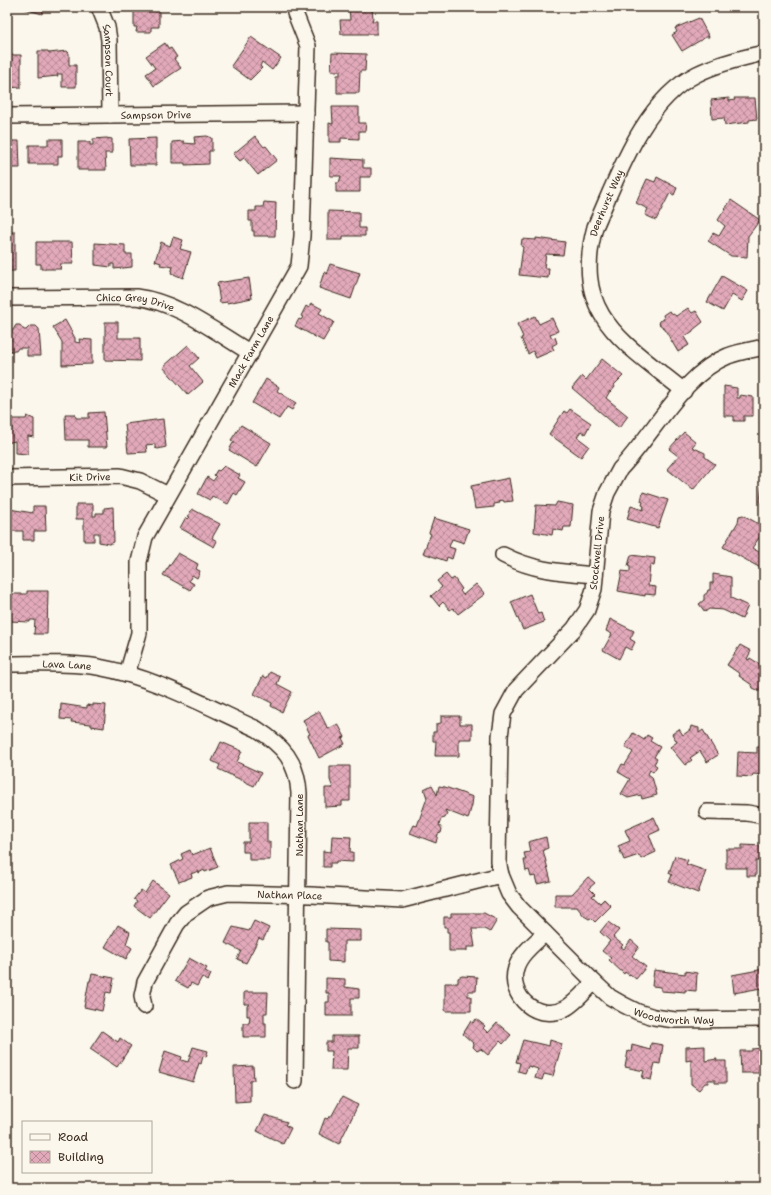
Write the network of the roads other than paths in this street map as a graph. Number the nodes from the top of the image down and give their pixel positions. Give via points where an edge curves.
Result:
1 (99, 7) edge
2 (295, 13) dead end
3 (764, 53) edge
4 (306, 113) junction
5 (110, 115) junction
6 (7, 116) edge
7 (7, 298) edge
8 (764, 347) edge
9 (251, 353) junction
10 (684, 391) junction
11 (7, 478) edge
12 (168, 495) junction
13 (503, 555) dead end
14 (595, 575) junction
15 (7, 664) edge
16 (127, 674) junction
17 (707, 812) dead end
18 (764, 816) edge
19 (501, 875) junction
20 (298, 894) junction
21 (544, 933) junction
22 (594, 982) junction
23 (144, 1006) dead end
24 (764, 1019) edge
25 (295, 1081) dead end

1 - 5 street, Sampson Court via 109,40
2 - 4 street, Mack Farm Lane via 308,46
3 - 10 street, Deerhurst Way via 732,60 696,74 666,98 641,130 630,150 591,240 589,274 596,307 623,342
4 - 5 street, Sampson Drive
4 - 9 street, Mack Farm Lane via 299,266
5 - 6 street, Sampson Drive
7 - 9 street, Chico Grey Drive via 150,298 176,308
8 - 10 street, Stockwell Drive via 742,351 715,362 697,376
9 - 12 street, Mack Farm Lane
10 - 14 street, Stockwell Drive via 620,469 611,484 601,511
11 - 12 street, Kit Drive via 120,476 140,481
12 - 16 street, Mack Farm Lane via 142,545 139,562 140,633
13 - 14 street via 538,569
14 - 19 street, Stockwell Drive via 591,600 584,616 516,690 504,714 500,736 498,861
15 - 16 street, Lava Lane via 76,664
16 - 20 street, Nathan Lane via 153,682 257,729 282,748 293,764 299,786
17 - 18 street
19 - 20 street, Nathan Place via 402,900
19 - 21 street, Woodworth Way via 511,898
20 - 23 street, Nathan Place via 228,893 199,903 180,920 146,979 142,992
20 - 25 street, Nathan Lane
21 - 22 street, Woodworth Way
21 - 22 street via 521,958 516,968 516,989 524,1003 538,1011 559,1011 569,1006
22 - 24 street, Woodworth Way via 620,1003 654,1017 675,1020

